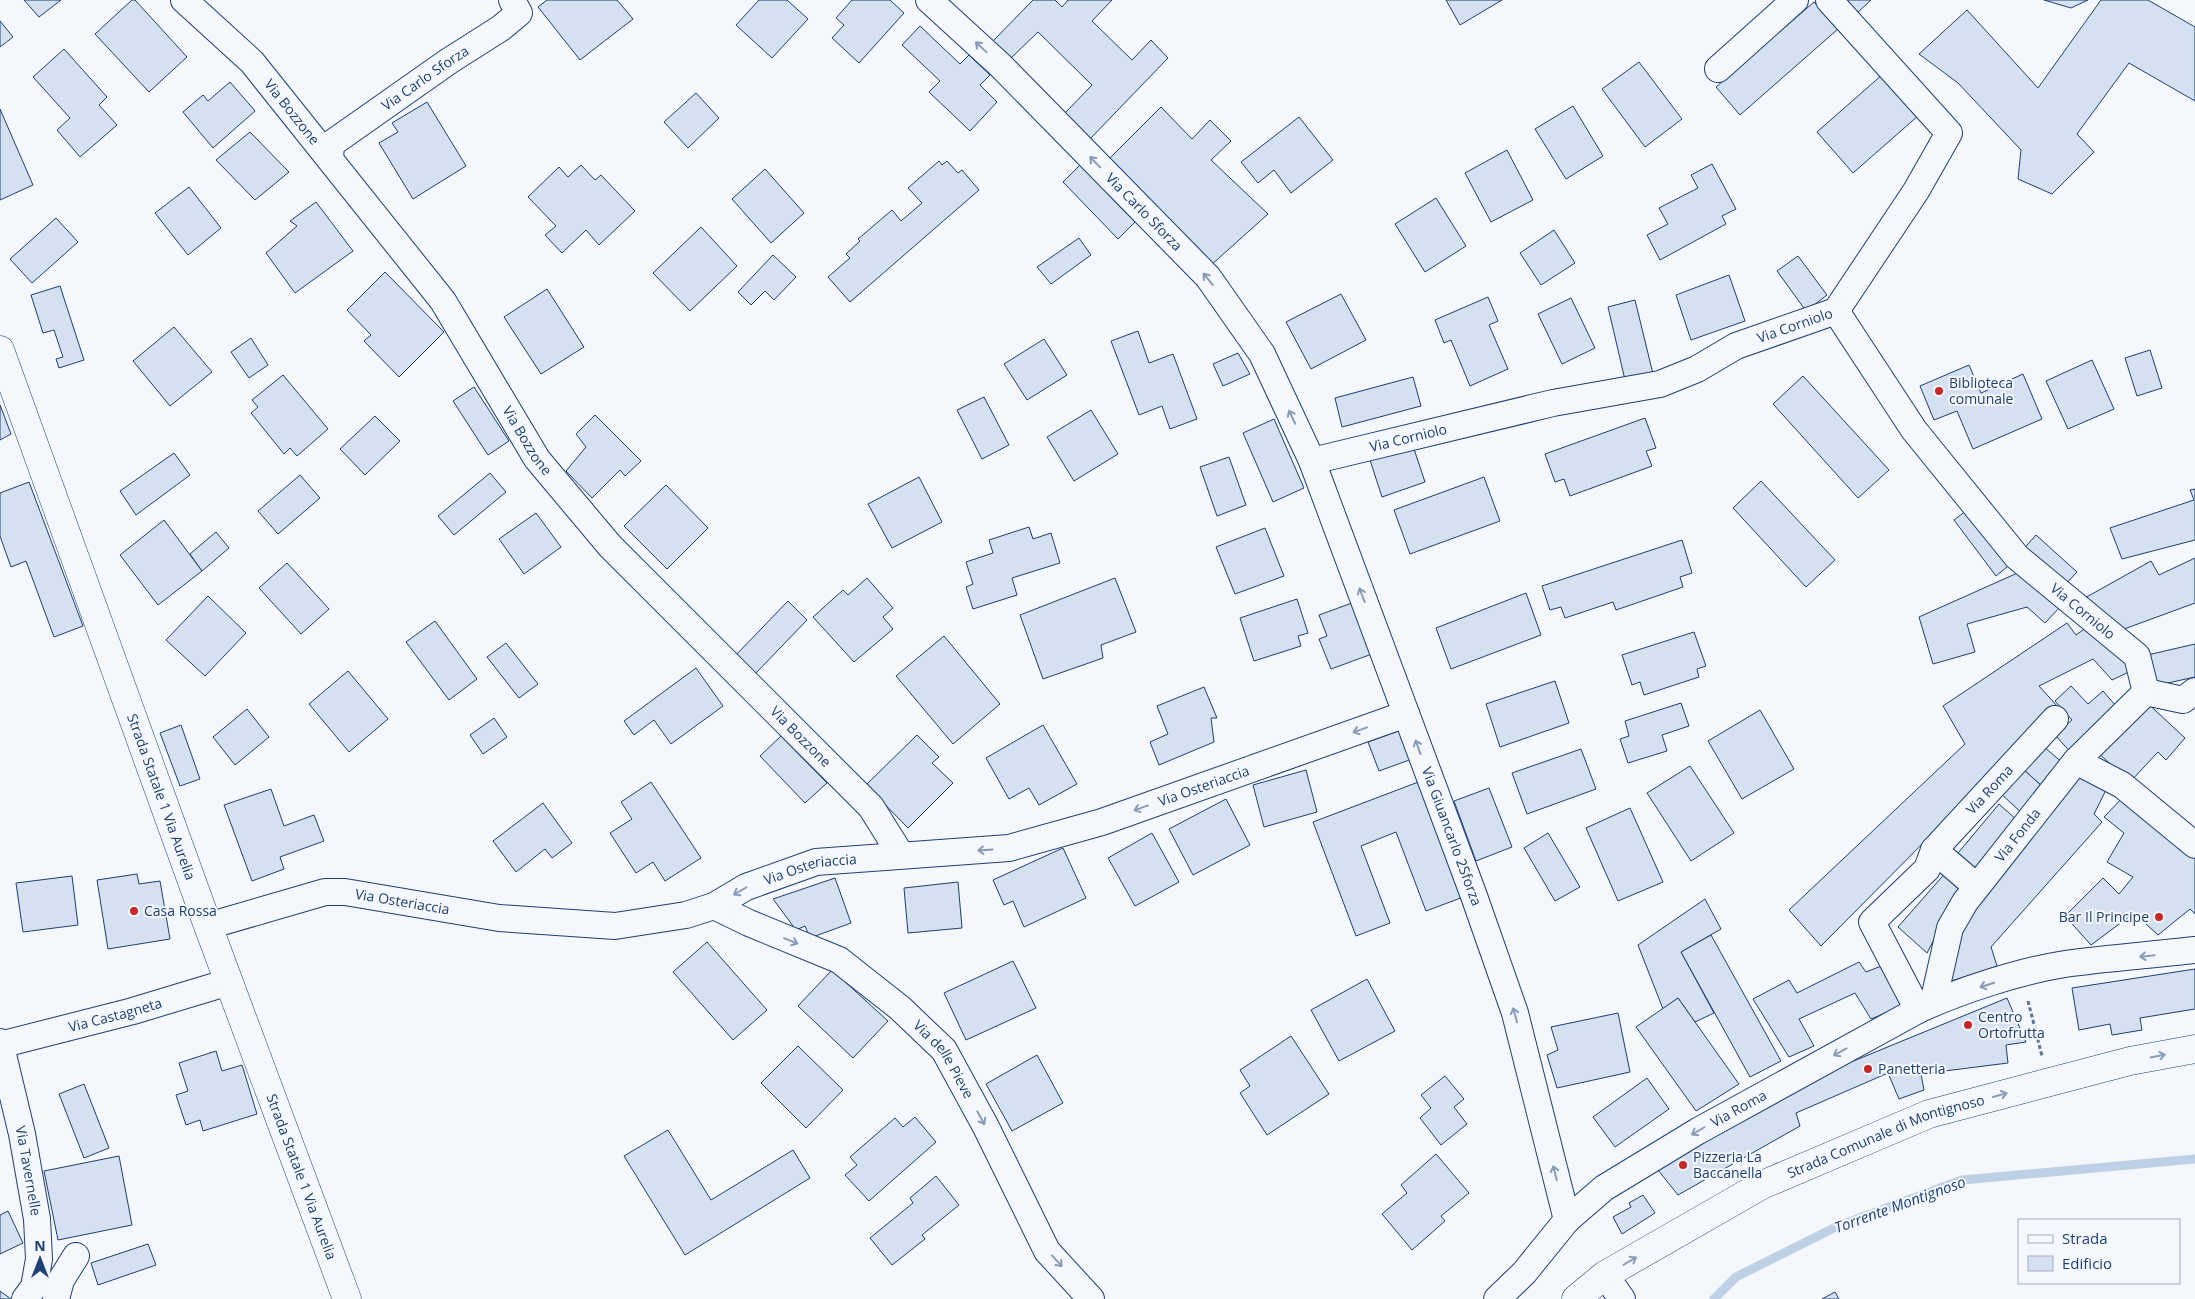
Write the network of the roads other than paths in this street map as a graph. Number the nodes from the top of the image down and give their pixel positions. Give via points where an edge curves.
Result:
1 (184, 0) edge
2 (512, 0) edge
3 (929, 0) edge
4 (1796, 0) edge
5 (1829, 0) edge
6 (1718, 69) dead end
7 (330, 159) junction
8 (1836, 311) junction
9 (0, 350) edge
10 (1312, 462) junction
11 (2195, 691) edge
12 (2146, 692) junction
13 (1406, 714) junction
14 (2055, 719) dead end
15 (2076, 761) junction
16 (2195, 845) edge
17 (1934, 850) junction
18 (901, 855) junction
19 (1976, 886) junction
20 (714, 906) junction
21 (208, 926) junction
22 (2195, 950) edge
23 (230, 982) junction
24 (1926, 1006) junction
25 (0, 1044) edge
26 (2195, 1049) edge
27 (1568, 1220) junction
28 (76, 1256) dead end
29 (1605, 1275) junction
30 (25, 1299) edge
31 (56, 1299) edge
32 (347, 1299) edge
33 (1091, 1299) edge
34 (1497, 1299) edge
35 (1576, 1299) edge
36 (1622, 1299) edge

1 - 7 street, Via Bozzone via 252,62
2 - 7 street, Via Carlo Sforza via 519,13 331,144
10 -> 3 street, Via Carlo Sforza via 1262,354 1208,277 1000,65
4 - 6 street
5 - 8 street via 1949,133 1916,191
7 - 18 street, Via Bozzone via 443,301 543,466 610,546 871,807
8 - 10 street, Via Corniolo via 1736,346 1697,369 1660,384 1553,403
8 - 12 street, Via Corniolo via 1914,430 2017,557 2137,656
9 - 21 main road, Strada Statale 1 Via Aurelia
13 -> 10 street, Via Giuancarlo 2Sforza
11 - 12 street via 2183,700
12 - 15 street, Via Fonda
13 -> 18 street, Via Osteriaccia via 1102,822 1009,848
27 -> 13 street, Via Giuancarlo 2Sforza via 1515,1012
14 - 17 street, Via Roma
15 - 16 street via 2122,785
15 - 19 street, Via Fonda
17 - 19 street
17 - 24 street, Via Roma via 1927,869 1872,922
18 -> 20 street, Via Osteriaccia via 816,862 746,887
19 - 24 street, Via Fonda via 1950,928
20 - 21 street, Via Osteriaccia via 686,915 615,926 499,918 345,892 325,892
20 -> 33 street, Via delle Pieve via 839,960 900,1008 944,1050 1047,1251
21 - 23 main road, Strada Statale 1 Via Aurelia
22 -> 24 street, Via Roma via 2064,964 2021,974
23 - 25 street, Via Castagneta
23 - 32 main road, Strada Statale 1 Via Aurelia
24 -> 27 street, Via Roma via 1698,1131 1604,1188
25 - 30 street, Via Tavernelle via 22,1134 36,1219 39,1258 34,1287
29 -> 26 main road, Strada Comunale di Montignoso via 1762,1185 1929,1114 2130,1061
27 - 34 street, Via Roma via 1524,1273
28 - 31 street via 61,1280
29 - 35 main road, Strada Comunale di Montignoso
29 - 36 street

